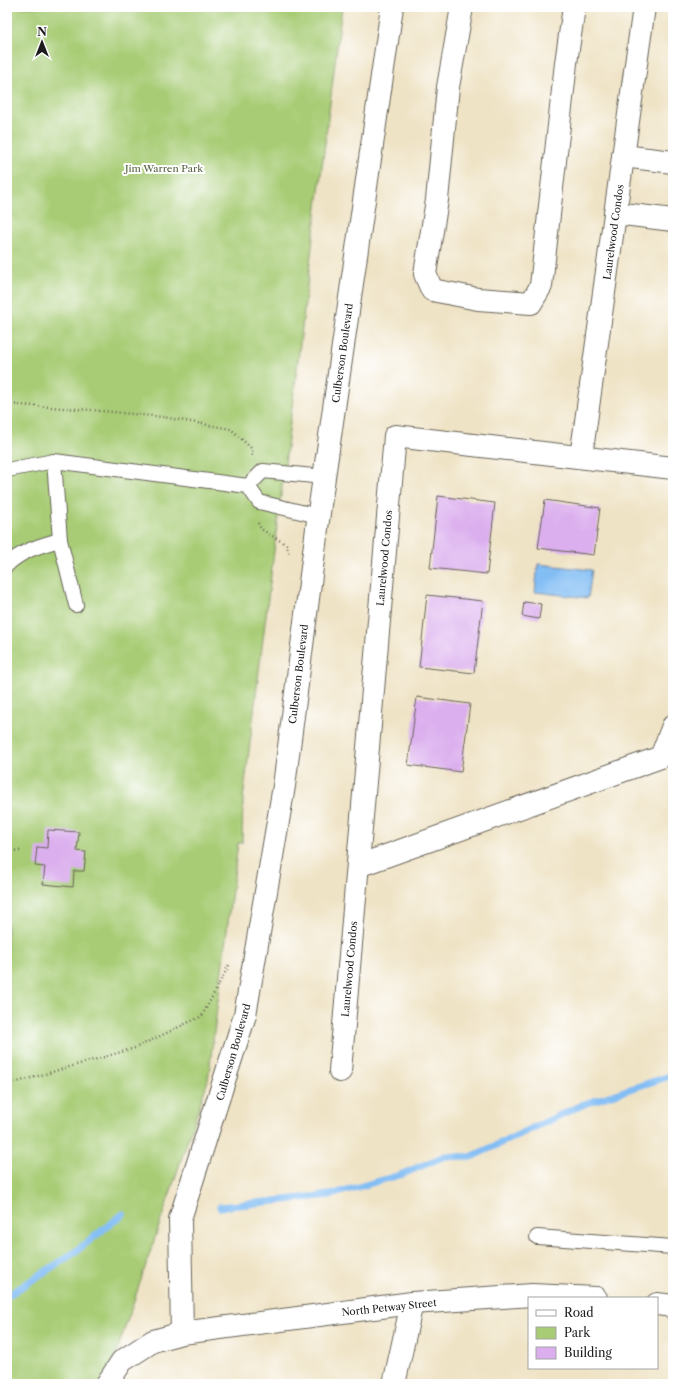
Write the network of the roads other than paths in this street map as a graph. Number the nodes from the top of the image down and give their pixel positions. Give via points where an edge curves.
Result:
1 (392, 7) edge
2 (462, 7) edge
3 (574, 7) edge
4 (644, 7) edge
5 (623, 156) junction
6 (673, 162) edge
7 (615, 213) junction
8 (673, 220) edge
9 (581, 457) junction
10 (54, 461) junction
11 (673, 468) edge
12 (7, 470) edge
13 (324, 477) junction
14 (248, 486) junction
15 (318, 516) junction
16 (60, 540) junction
17 (7, 565) edge
18 (76, 605) dead end
19 (673, 726) edge
20 (358, 866) junction
21 (340, 1071) dead end
22 (537, 1237) dead end
23 (673, 1246) edge
24 (575, 1297) edge
25 (412, 1303) junction
26 (658, 1304) edge
27 (673, 1306) edge
28 (182, 1333) junction
29 (107, 1384) edge
30 (394, 1384) edge

1 - 13 street, Culberson Boulevard
2 - 3 street via 448,87 437,200 425,274 432,290 478,299 531,303 541,286
4 - 5 street, Laurelwood Condos
5 - 6 street
5 - 7 street, Laurelwood Condos
7 - 8 street
7 - 9 street, Laurelwood Condos
9 - 11 street, Laurelwood Condos
9 - 20 street, Laurelwood Condos via 395,436
10 - 12 lane
10 - 14 lane
10 - 16 lane
13 - 14 lane via 263,471
13 - 15 street, Culberson Boulevard
14 - 15 lane via 259,502
15 - 28 street, Culberson Boulevard via 284,786 245,1015 180,1219
16 - 17 lane via 34,547
16 - 18 lane
19 - 20 street via 661,757
20 - 21 street, Laurelwood Condos
22 - 23 lane
24 - 25 street, North Petway Street via 532,1295
25 - 28 street, North Petway Street
25 - 30 street
26 - 27 street
28 - 29 street, North Petway Street via 153,1342 122,1361

